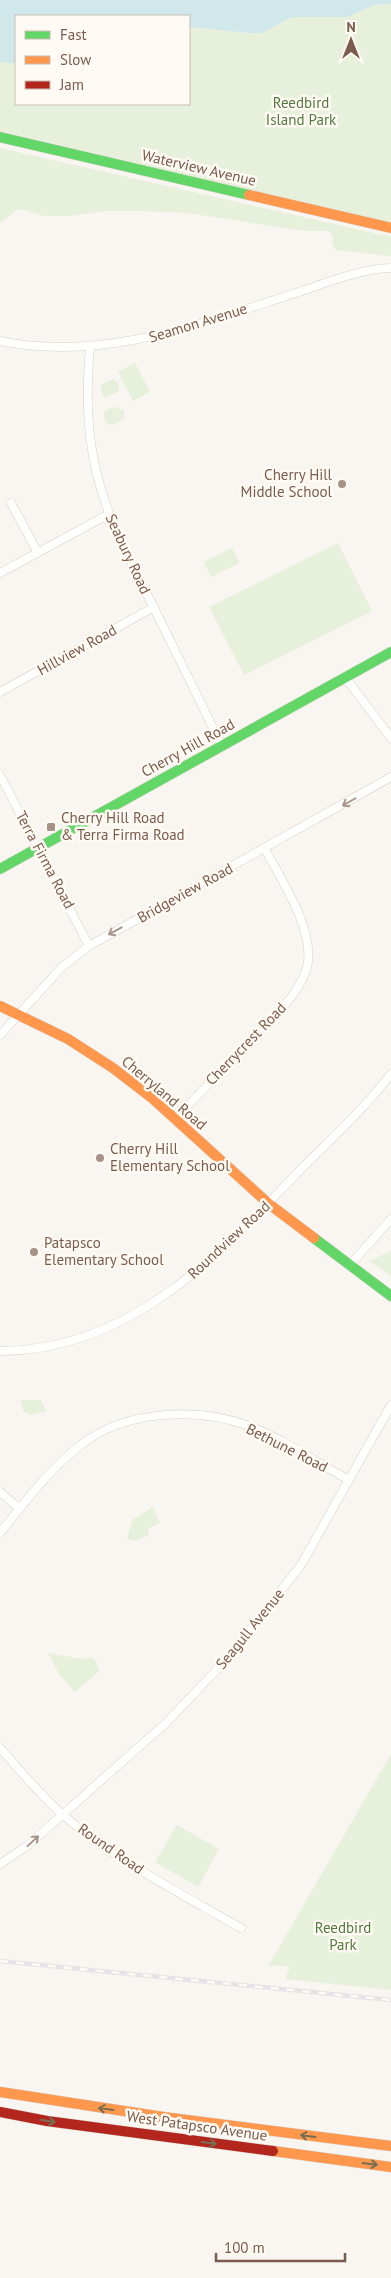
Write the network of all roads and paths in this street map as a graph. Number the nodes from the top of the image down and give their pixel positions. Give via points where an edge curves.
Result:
1 (0, 137) edge
2 (391, 228) edge
3 (391, 268) edge
4 (0, 341) edge
5 (90, 347) junction
6 (12, 503) dead end
7 (109, 514) junction
8 (38, 553) junction
9 (0, 573) edge
10 (154, 607) junction
11 (391, 652) edge
12 (345, 677) junction
13 (0, 692) edge
14 (391, 738) edge
15 (222, 746) junction
16 (0, 775) edge
17 (391, 777) edge
18 (39, 848) junction
19 (266, 849) junction
20 (0, 869) edge
21 (89, 946) junction
22 (0, 1006) edge
23 (19, 1014) junction
24 (0, 1035) edge
25 (391, 1074) edge
26 (174, 1120) junction
27 (268, 1204) junction
28 (391, 1219) edge
29 (349, 1266) junction
30 (391, 1296) edge
31 (0, 1351) edge
32 (391, 1405) edge
33 (349, 1480) junction
34 (0, 1492) edge
35 (20, 1509) junction
36 (0, 1533) edge
37 (0, 1748) edge
38 (62, 1814) junction
39 (0, 1864) edge
40 (241, 1928) dead end
41 (0, 2092) edge
42 (0, 2112) edge
43 (391, 2146) edge
44 (391, 2167) edge

1 - 2 main road, Waterview Avenue
3 - 5 street, Seamon Avenue via 355,274 172,332 121,344
4 - 5 street, Seamon Avenue via 39,347
5 - 7 street, Seabury Road via 86,396 89,434 97,479
6 - 8 street
7 - 8 street
7 - 10 street, Seabury Road
8 - 9 street
10 - 13 street, Hillview Road
10 - 15 street, Seabury Road
11 - 12 main road, Cherry Hill Road
12 - 14 street
12 - 15 main road, Cherry Hill Road
15 - 18 main road, Cherry Hill Road
16 - 18 street, Terra Firma Road
17 -> 19 street, Bridgeview Road
18 - 20 main road, Cherry Hill Road
18 - 21 street, Terra Firma Road
19 -> 21 street, Bridgeview Road
19 - 26 street, Cherrycrest Road via 299,917 308,961 298,988 290,999
21 - 23 street, Bridgeview Road via 62,967
22 - 23 main road, Cherryland Road
23 - 24 street, Bridgeview Road
23 - 26 main road, Cherryland Road via 68,1039 113,1068
25 - 27 street, Roundview Road
26 - 27 main road, Cherryland Road
27 - 29 main road, Cherryland Road
27 - 31 street, Roundview Road via 190,1278 116,1325 42,1348
28 - 29 street
29 - 30 main road, Cherryland Road
32 - 33 street, Seagull Avenue
33 - 35 street, Bethune Road via 249,1426 206,1416 163,1416 122,1425 83,1443 51,1471
33 - 38 street, Seagull Avenue via 301,1565 227,1659 166,1723
34 - 35 street
35 - 36 street, Bethune Road
37 - 38 street, Round Road
39 -> 38 street, Seagull Avenue via 27,1846
38 - 40 street, Round Road via 135,1868
43 -> 41 main road, West Patapsco Avenue
42 -> 44 main road, West Patapsco Avenue

